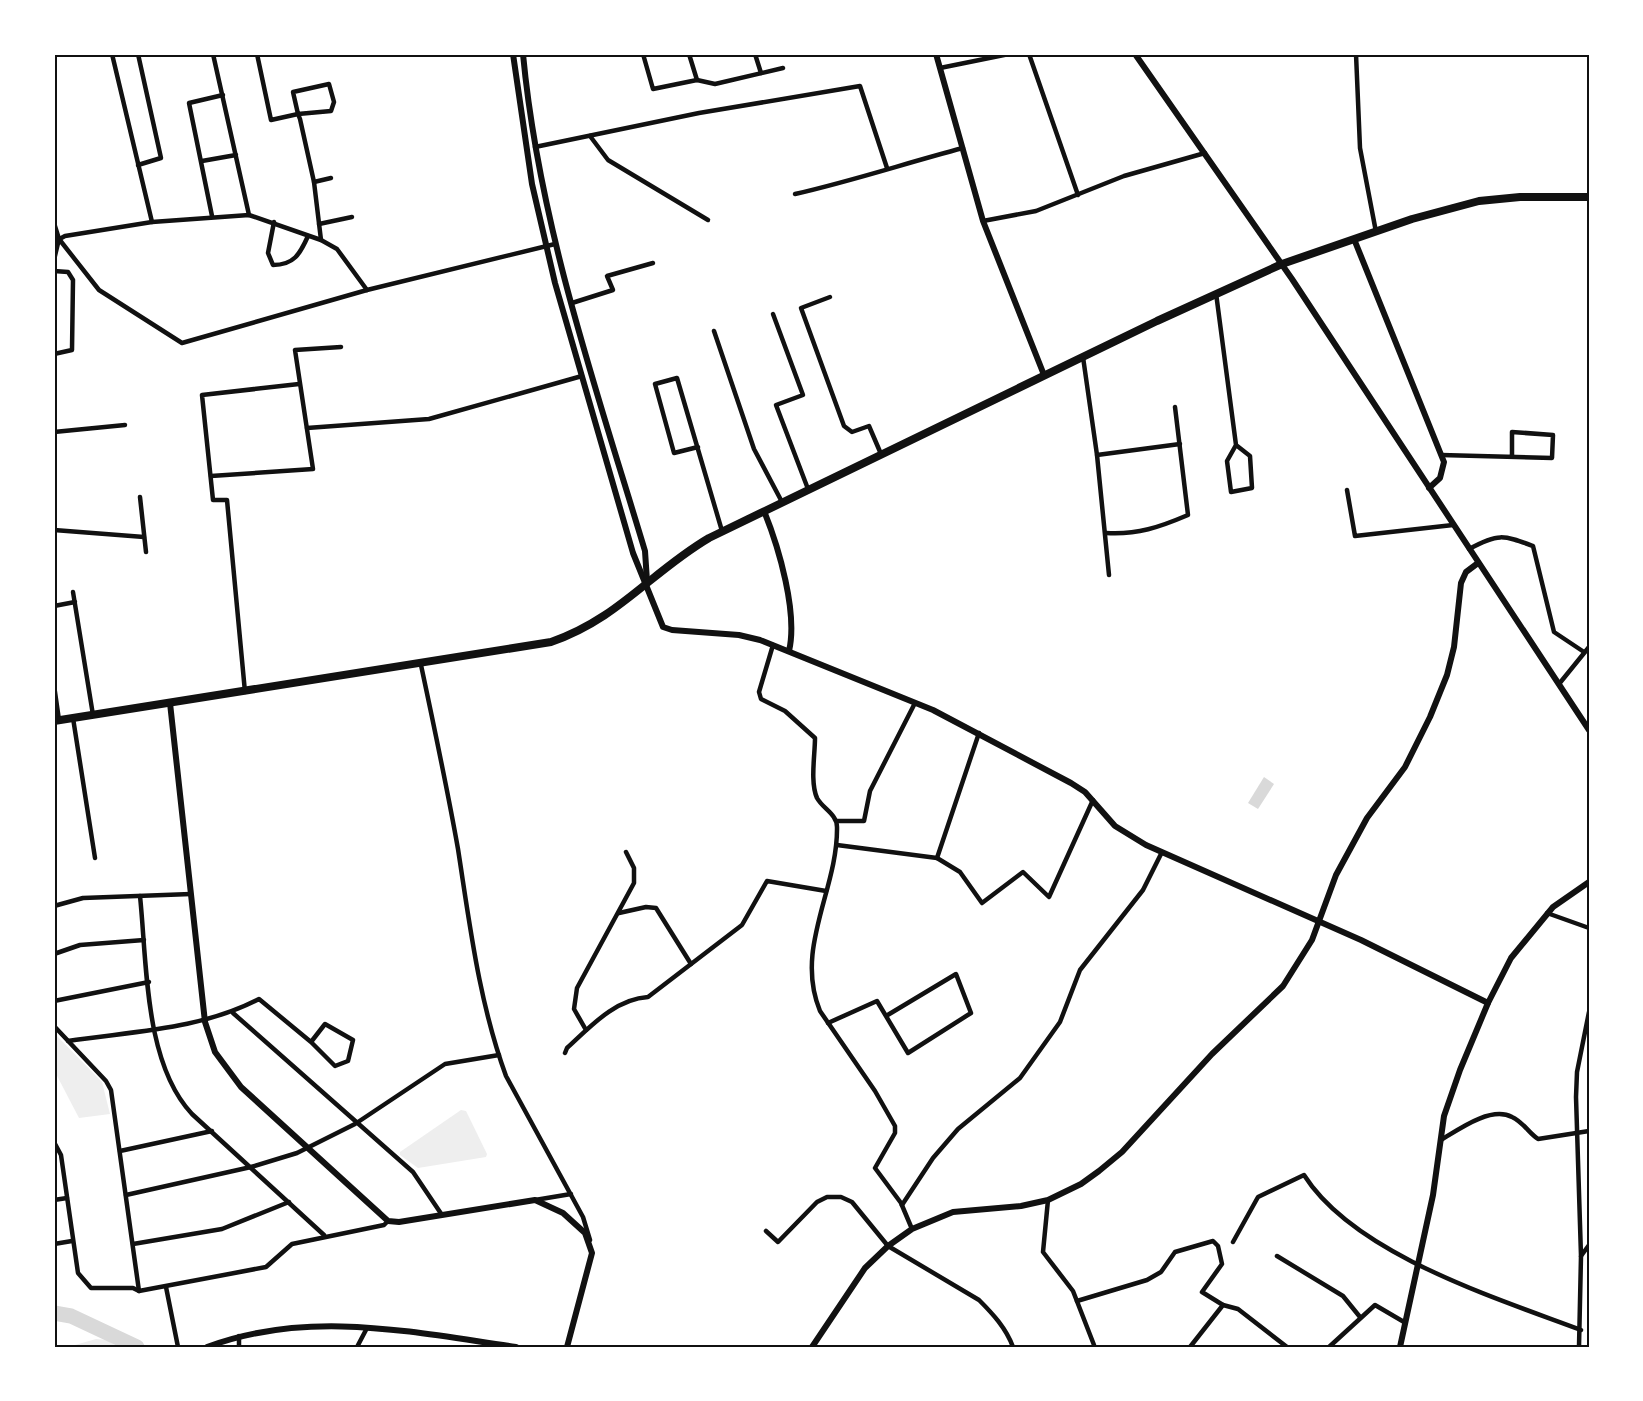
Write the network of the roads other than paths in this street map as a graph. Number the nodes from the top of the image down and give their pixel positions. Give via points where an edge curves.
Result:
1 (112, 54) edge
2 (138, 54) edge
3 (213, 54) edge
4 (257, 54) edge
5 (513, 54) edge
6 (524, 54) edge
7 (643, 54) edge
8 (689, 54) edge
9 (755, 54) edge
10 (936, 54) edge
11 (1009, 54) edge
12 (1029, 54) edge
13 (1135, 54) edge
14 (1356, 54) edge
15 (1001, 55) edge
16 (783, 68) dead end
17 (940, 68) junction
18 (761, 73) junction
19 (697, 80) junction
20 (223, 95) junction
21 (298, 114) junction
22 (590, 136) junction
23 (535, 147) junction
24 (963, 148) junction
25 (1205, 153) junction
26 (236, 155) junction
27 (202, 161) junction
28 (138, 165) junction
29 (887, 168) junction
30 (331, 178) dead end
31 (314, 182) junction
32 (795, 194) dead end
33 (1077, 195) junction
34 (1589, 197) edge
35 (249, 215) junction
36 (212, 216) junction
37 (352, 217) dead end
38 (708, 220) dead end
39 (984, 221) junction
40 (54, 222) edge
41 (152, 222) junction
42 (274, 222) junction
43 (319, 224) junction
44 (1376, 232) junction
45 (308, 236) junction
46 (1354, 239) junction
47 (321, 240) junction
48 (57, 241) edge
49 (555, 244) junction
50 (545, 246) junction
51 (54, 260) edge
52 (653, 263) dead end
53 (1282, 264) junction
54 (54, 270) edge
55 (367, 290) junction
56 (1216, 292) junction
57 (830, 297) dead end
58 (572, 303) junction
59 (773, 314) dead end
60 (714, 331) dead end
61 (341, 347) dead end
62 (54, 354) edge
63 (1083, 357) junction
64 (1044, 375) junction
65 (582, 376) junction
66 (299, 384) junction
67 (1174, 407) dead end
68 (125, 425) dead end
69 (308, 428) junction
70 (54, 432) edge
71 (1180, 444) junction
72 (1236, 445) junction
73 (698, 447) junction
74 (881, 454) junction
75 (1097, 455) junction
76 (1441, 455) junction
77 (1512, 456) junction
78 (211, 476) junction
79 (1429, 488) junction
80 (808, 489) junction
81 (1347, 490) dead end
82 (140, 497) dead end
83 (782, 502) junction
84 (764, 511) junction
85 (1453, 525) junction
86 (54, 530) edge
87 (722, 531) junction
88 (1106, 533) junction
89 (144, 537) junction
90 (1469, 549) junction
91 (146, 552) dead end
92 (1478, 562) junction
93 (1109, 575) dead end
94 (648, 585) junction
95 (73, 592) dead end
96 (75, 602) junction
97 (54, 606) edge
98 (773, 645) junction
99 (1589, 647) edge
100 (789, 651) junction
101 (1584, 652) junction
102 (421, 665) junction
103 (1559, 684) junction
104 (54, 685) edge
105 (245, 692) junction
106 (170, 703) junction
107 (915, 703) junction
108 (93, 715) junction
109 (73, 718) junction
110 (57, 721) edge
111 (1589, 730) edge
112 (979, 733) junction
113 (1093, 800) junction
114 (837, 821) junction
115 (837, 845) junction
116 (626, 852) dead end
117 (1162, 852) junction
118 (95, 858) dead end
119 (937, 858) junction
120 (1589, 882) edge
121 (826, 891) junction
122 (191, 894) junction
123 (140, 896) junction
124 (54, 906) edge
125 (619, 913) junction
126 (1547, 913) junction
127 (1319, 924) junction
128 (1589, 928) edge
129 (144, 940) junction
130 (54, 954) edge
131 (691, 964) junction
132 (149, 982) junction
133 (54, 1001) edge
134 (1488, 1003) junction
135 (1589, 1012) edge
136 (233, 1013) junction
137 (886, 1016) junction
138 (205, 1022) junction
139 (828, 1023) junction
140 (54, 1026) edge
141 (154, 1028) junction
142 (586, 1030) junction
143 (68, 1041) junction
144 (311, 1042) junction
145 (565, 1053) dead end
146 (498, 1055) junction
147 (358, 1122) junction
148 (212, 1131) junction
149 (1589, 1131) edge
150 (1578, 1134) junction
151 (1441, 1140) junction
152 (54, 1142) edge
153 (308, 1148) junction
154 (120, 1150) junction
155 (61, 1155) junction
156 (54, 1156) edge
157 (251, 1167) junction
158 (571, 1194) junction
159 (126, 1195) junction
160 (67, 1198) junction
161 (54, 1200) edge
162 (535, 1200) junction
163 (1048, 1200) junction
164 (289, 1202) junction
165 (902, 1205) junction
166 (442, 1215) junction
167 (388, 1221) junction
168 (912, 1228) junction
169 (766, 1231) dead end
170 (324, 1235) junction
171 (590, 1240) junction
172 (72, 1241) junction
173 (1233, 1242) dead end
174 (54, 1244) edge
175 (133, 1244) junction
176 (1589, 1245) edge
177 (888, 1246) junction
178 (1277, 1256) dead end
179 (1581, 1256) junction
180 (1417, 1263) junction
181 (166, 1287) junction
182 (139, 1290) junction
183 (1077, 1301) junction
184 (1223, 1305) junction
185 (1360, 1317) junction
186 (1404, 1322) junction
187 (367, 1328) junction
188 (1581, 1330) junction
189 (239, 1336) junction
190 (178, 1347) edge
191 (207, 1347) edge
192 (238, 1347) edge
193 (357, 1347) edge
194 (516, 1347) edge
195 (567, 1347) edge
196 (812, 1347) edge
197 (1013, 1347) edge
198 (1093, 1347) edge
199 (1190, 1347) edge
200 (1287, 1347) edge
201 (1329, 1347) edge
202 (1400, 1347) edge
203 (1579, 1347) edge

1 - 28 street
2 - 28 street via 161,158
3 - 20 street
4 - 21 street via 271,120
5 - 50 street via 522,129
6 - 23 street
7 - 19 street via 653,89
8 - 19 street
9 - 18 street
10 - 17 street
11 - 15 street
12 - 33 street
13 - 25 street
14 - 44 street via 1360,148
15 - 17 street
16 - 18 street
17 - 24 street
18 - 19 street via 715,84
20 - 26 street
20 - 27 street via 189,103
21 - 21 street via 331,111 334,102 329,84 293,92
21 - 31 street
22 - 23 street
22 - 29 street via 860,86
22 - 38 street via 608,160
23 - 49 street
24 - 29 street
24 - 39 street
25 - 33 street via 1124,176
25 - 53 street
26 - 27 street
26 - 35 street
27 - 36 street
28 - 41 street
29 - 32 street via 863,178
30 - 31 street
31 - 43 street
33 - 39 street via 1036,211
34 - 44 main road via 1479,201
35 - 36 street
35 - 42 street
36 - 41 street
37 - 43 street
39 - 64 street
40 - 48 street
41 - 48 street
42 - 45 street
42 - 45 street via 268,253 273,265 294,260
43 - 47 street
44 - 46 main road
45 - 47 street
46 - 53 main road
46 - 76 street
47 - 55 street via 343,255
48 - 51 street
48 - 55 street via 99,290 182,343
49 - 50 street
49 - 58 street
50 - 55 street
50 - 65 street
52 - 58 street via 607,276 613,290
53 - 56 main road
53 - 79 street
54 - 62 street via 68,272 73,280 72,350
56 - 63 main road
56 - 72 street
57 - 74 street via 801,308 844,426 852,432 869,426
58 - 94 street via 645,551
59 - 80 street via 803,395 777,405
60 - 83 street via 754,449
61 - 66 street via 295,350
63 - 64 main road
63 - 75 street
64 - 74 main road
65 - 69 street via 429,419
65 - 94 street via 633,553
66 - 69 street
66 - 78 street via 202,395
67 - 71 street
68 - 70 street
69 - 78 street via 313,470
71 - 75 street
71 - 88 street via 1188,515 1149,531
72 - 72 street via 1227,460 1231,492 1252,488 1250,456
73 - 73 street via 677,378 655,384 674,453
73 - 87 street
74 - 80 main road
75 - 88 street
76 - 77 street
76 - 79 street via 1443,470
77 - 77 street via 1552,458 1553,435 1512,432
78 - 105 street via 213,500 227,500
79 - 85 street
80 - 83 main road
81 - 85 street via 1355,536
82 - 89 street
83 - 84 main road
84 - 87 main road
84 - 100 street via 792,624
85 - 90 street
86 - 89 street
87 - 94 main road via 683,554
88 - 93 street
89 - 91 street
90 - 92 street
90 - 101 street via 1506,536 1533,546 1554,632
92 - 103 street
92 - 127 street via 1463,576 1454,647 1430,717 1405,767 1367,818 1336,875
94 - 98 street via 666,628 748,636
94 - 102 main road via 612,613 570,636 519,650
95 - 96 street
96 - 97 street
96 - 108 street
98 - 100 street
98 - 114 street via 759,692 761,699 785,711 815,738 816,796
99 - 101 street
100 - 107 street
101 - 103 street
102 - 105 main road
102 - 146 street via 446,779 475,967
103 - 111 street
104 - 110 street
105 - 106 main road
106 - 108 main road
106 - 122 street
107 - 112 street
107 - 114 street via 870,791 864,821
108 - 109 main road
109 - 110 main road
109 - 118 street
112 - 113 street via 1071,783
112 - 119 street
113 - 117 street via 1115,826
113 - 119 street via 1049,897 1023,872 982,903 960,872
114 - 115 street
115 - 119 street
115 - 121 street
116 - 125 street via 635,875
117 - 127 street
117 - 165 street via 1143,890 1080,969 1060,1022 1020,1078 958,1129
120 - 126 street
121 - 131 street via 767,881 742,925
121 - 139 street via 811,961 811,981
122 - 123 street
122 - 138 street
123 - 124 street via 83,898
123 - 129 street
125 - 131 street via 656,908
125 - 142 street via 577,988 574,1009
126 - 128 street
126 - 134 street via 1511,958
127 - 134 street via 1361,940
127 - 163 street via 1283,986 1212,1054 1122,1152 1081,1184
129 - 130 street via 80,945
129 - 132 street
131 - 142 street via 648,998 632,998
132 - 133 street
132 - 141 street
134 - 151 street via 1449,1097
135 - 150 street via 1577,1072
136 - 138 street
136 - 144 street via 259,999
136 - 147 street
137 - 137 street via 908,1053 971,1013 956,974
137 - 139 street via 877,1001
138 - 141 street
138 - 153 street via 226,1071
139 - 165 street via 895,1126 895,1133 875,1168
140 - 143 street
141 - 143 street
141 - 148 street via 176,1093
142 - 145 street
143 - 154 street via 111,1090
144 - 144 street via 335,1066 348,1061 353,1040 325,1024
146 - 147 street via 445,1064
146 - 158 street
147 - 153 street
147 - 166 street via 413,1172
148 - 154 street
148 - 157 street
149 - 150 street
150 - 151 street via 1538,1139 1520,1122 1502,1114 1465,1125
150 - 179 street
151 - 180 street
152 - 155 street
153 - 157 street
153 - 167 street
154 - 159 street
155 - 156 street
155 - 160 street
157 - 159 street
157 - 164 street
158 - 162 street
158 - 171 street via 584,1217
159 - 175 street
160 - 161 street
160 - 172 street
162 - 166 street
162 - 171 street via 563,1213
163 - 168 street via 953,1212
163 - 183 street via 1043,1252
164 - 170 street
164 - 175 street via 222,1229
165 - 168 street
166 - 167 street
167 - 170 street via 384,1226
168 - 177 street
169 - 177 street via 778,1242 817,1202 841,1197 852,1202
170 - 181 street via 292,1244 266,1267
171 - 195 street via 591,1262
172 - 174 street
172 - 182 street via 78,1273 91,1288
173 - 180 street via 1258,1197 1304,1174 1339,1214
175 - 182 street
176 - 179 street
177 - 196 street via 865,1268
177 - 197 street via 979,1300 999,1322
178 - 185 street via 1343,1296
179 - 188 street
180 - 186 street
180 - 188 street
181 - 182 street
181 - 190 street
183 - 184 street via 1147,1280 1161,1272 1175,1252 1213,1241 1222,1263 1202,1292
183 - 198 street
184 - 199 street
184 - 200 street via 1238,1309
185 - 186 street via 1375,1305
185 - 201 street
186 - 202 street
187 - 189 street via 290,1326
187 - 193 street
187 - 194 street
188 - 203 street
189 - 191 street
189 - 192 street

